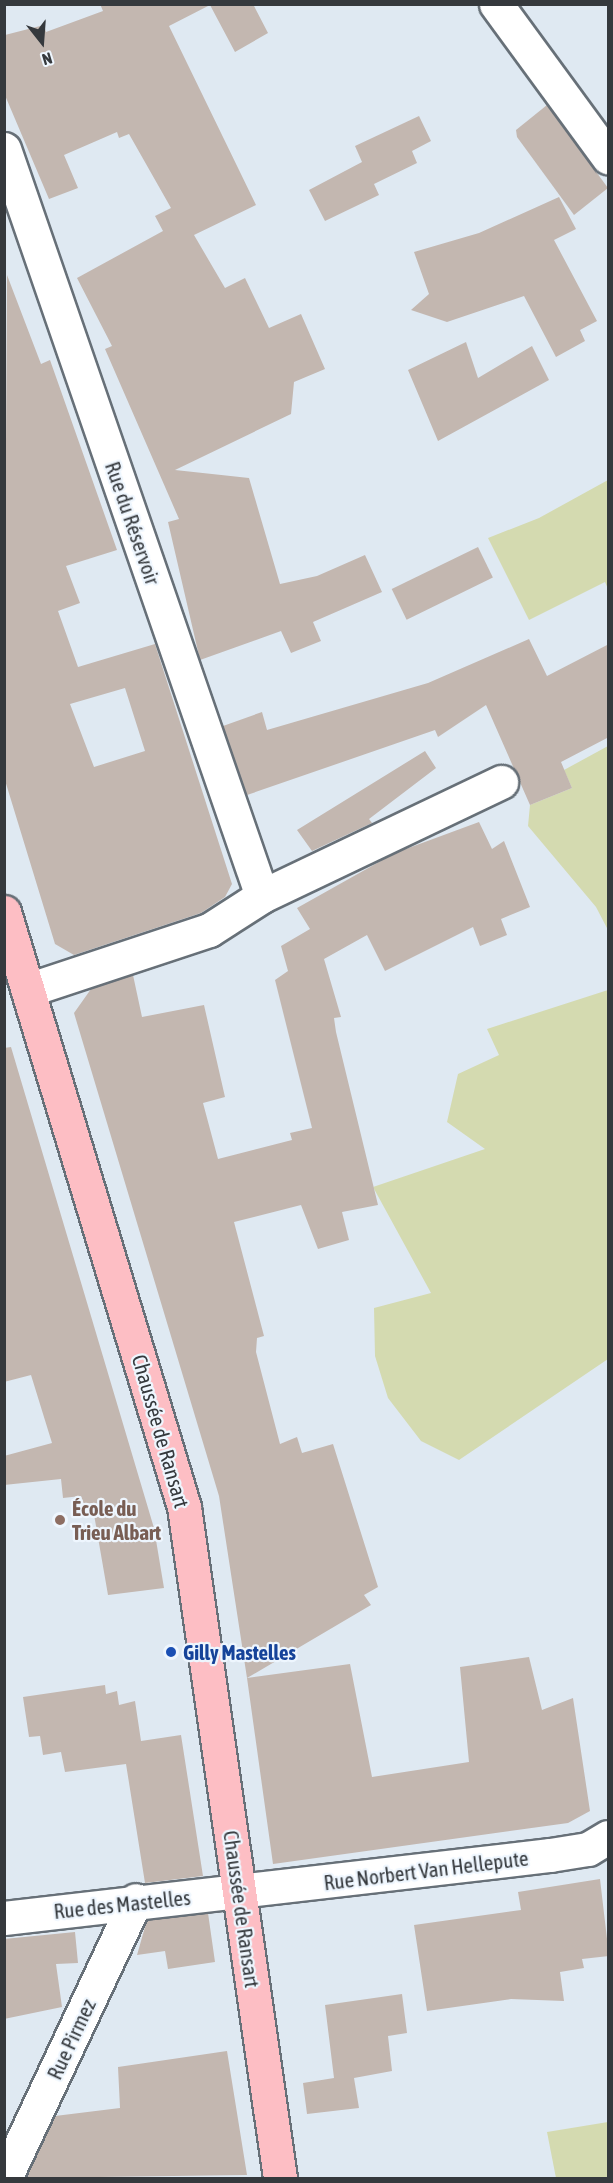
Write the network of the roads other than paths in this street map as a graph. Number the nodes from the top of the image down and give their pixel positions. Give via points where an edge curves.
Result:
1 (496, 4) edge
2 (4, 149) edge
3 (609, 157) edge
4 (501, 782) dead end
5 (262, 896) junction
6 (4, 912) edge
7 (28, 990) junction
8 (609, 1838) edge
9 (240, 1893) junction
10 (136, 1900) junction
11 (4, 1918) edge
12 (5, 2178) edge
13 (280, 2178) edge

1 - 3 street
2 - 5 street, Rue du Réservoir
4 - 5 street
5 - 7 street via 208,930
6 - 7 main road, Chaussée de Ransart
7 - 9 main road, Chaussée de Ransart via 184,1507
8 - 9 street, Rue Norbert Van Hellepute via 588,1849 550,1855
9 - 10 street, Rue des Mastelles
9 - 13 main road, Chaussée de Ransart
10 - 11 street, Rue des Mastelles
10 - 12 street, Rue Pirmez

